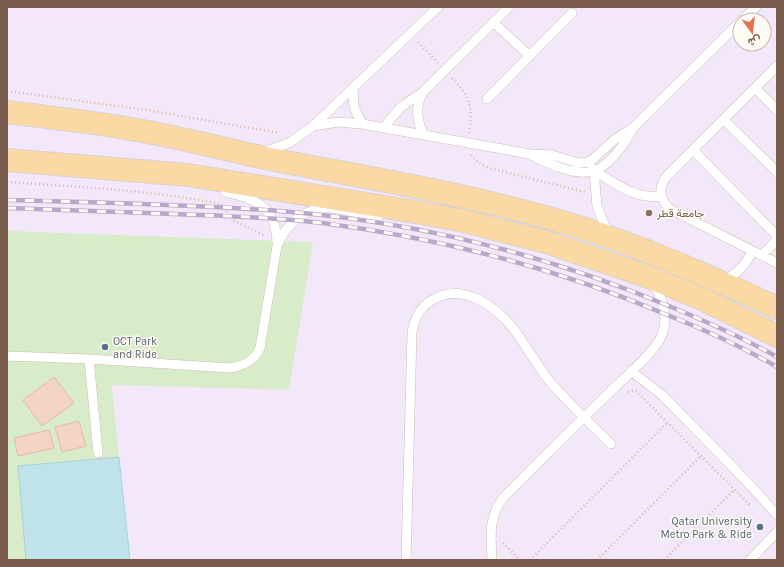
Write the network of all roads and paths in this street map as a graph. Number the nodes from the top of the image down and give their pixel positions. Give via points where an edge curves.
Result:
1 (438, 7) edge
2 (509, 7) edge
3 (572, 13) dead end
4 (493, 22) junction
5 (732, 30) edge
6 (410, 33) junction
7 (530, 56) junction
8 (777, 66) edge
9 (445, 70) junction
10 (353, 88) junction
11 (755, 88) junction
12 (7, 91) edge
13 (423, 92) junction
14 (487, 99) dead end
15 (777, 110) edge
16 (7, 112) edge
17 (724, 120) junction
18 (362, 124) junction
19 (313, 126) junction
20 (635, 126) junction
21 (383, 128) junction
22 (424, 135) junction
23 (300, 137) junction
24 (468, 143) junction
25 (693, 150) junction
26 (530, 154) junction
27 (249, 155) junction
28 (7, 160) edge
29 (588, 162) junction
30 (594, 171) junction
31 (777, 172) edge
32 (188, 175) junction
33 (7, 182) edge
34 (595, 194) junction
35 (661, 196) junction
36 (422, 213) junction
37 (777, 236) edge
38 (609, 237) junction
39 (777, 240) edge
40 (277, 244) junction
41 (753, 250) junction
42 (762, 255) junction
43 (777, 263) edge
44 (649, 277) junction
45 (721, 282) junction
46 (777, 308) edge
47 (777, 336) edge
48 (7, 356) edge
49 (89, 359) junction
50 (631, 371) junction
51 (626, 393) dead end
52 (584, 418) junction
53 (668, 422) junction
54 (611, 444) dead end
55 (98, 453) dead end
56 (701, 456) junction
57 (735, 490) junction
58 (751, 506) dead end
59 (777, 515) edge
60 (777, 532) edge
61 (501, 539) dead end
62 (406, 560) edge
63 (492, 560) edge
64 (520, 560) edge
65 (530, 560) edge
66 (596, 560) edge
67 (664, 560) edge
68 (750, 560) edge

1 - 6 lane
2 - 4 lane
3 - 7 lane
4 - 7 lane
4 - 9 lane
5 - 20 lane
6 - 9 path
6 - 10 lane
7 - 14 lane
8 - 11 lane
9 - 13 lane
9 - 24 path via 469,101 471,117
10 - 18 lane via 354,107
10 - 19 lane
11 - 15 lane
11 - 17 lane
12 - 23 path via 147,110
13 - 21 lane via 401,107
13 - 22 lane via 417,113
16 - 27 main road via 141,130
17 - 25 lane
17 - 31 lane
18 - 19 lane via 338,122
18 - 21 lane
19 - 23 lane
20 - 29 lane
20 - 30 lane via 627,140 607,163
21 - 22 lane
22 - 24 lane
23 - 27 lane via 271,151
24 - 26 lane
24 - 34 path via 472,156 482,165
25 - 35 lane via 664,180 661,185
25 - 37 lane
26 - 29 lane via 552,155 578,163
26 - 30 lane via 567,169 580,172
27 - 38 main road via 448,193 529,213
28 - 32 main road
29 - 30 lane
30 - 34 lane
30 - 35 lane via 636,195
32 - 36 main road
32 - 40 lane via 212,187 259,203 274,224
33 - 40 path via 129,191 186,197 221,204 233,220
34 - 38 lane via 600,217
35 - 41 lane via 670,209
36 - 40 lane via 407,216 376,216 330,208 310,211 293,221
36 - 44 main road via 546,242
38 - 45 main road
39 - 42 lane
40 - 49 lane via 262,342 257,354 248,363 230,368
41 - 42 lane
41 - 45 lane via 740,270
42 - 43 lane
44 - 47 main road
44 - 50 lane via 663,301 666,318 662,334 654,348
45 - 46 main road
48 - 49 lane
49 - 55 lane
50 - 52 lane
50 - 59 lane via 662,395
51 - 53 path via 633,390 637,392
52 - 54 lane
52 - 62 lane via 550,381 511,325 496,310 472,297 455,293 438,296 425,305 415,318 412,333
52 - 63 lane via 498,504 492,524
53 - 56 path
53 - 65 path
56 - 57 path
56 - 66 path
57 - 58 path
57 - 67 path
60 - 68 lane
61 - 64 path

